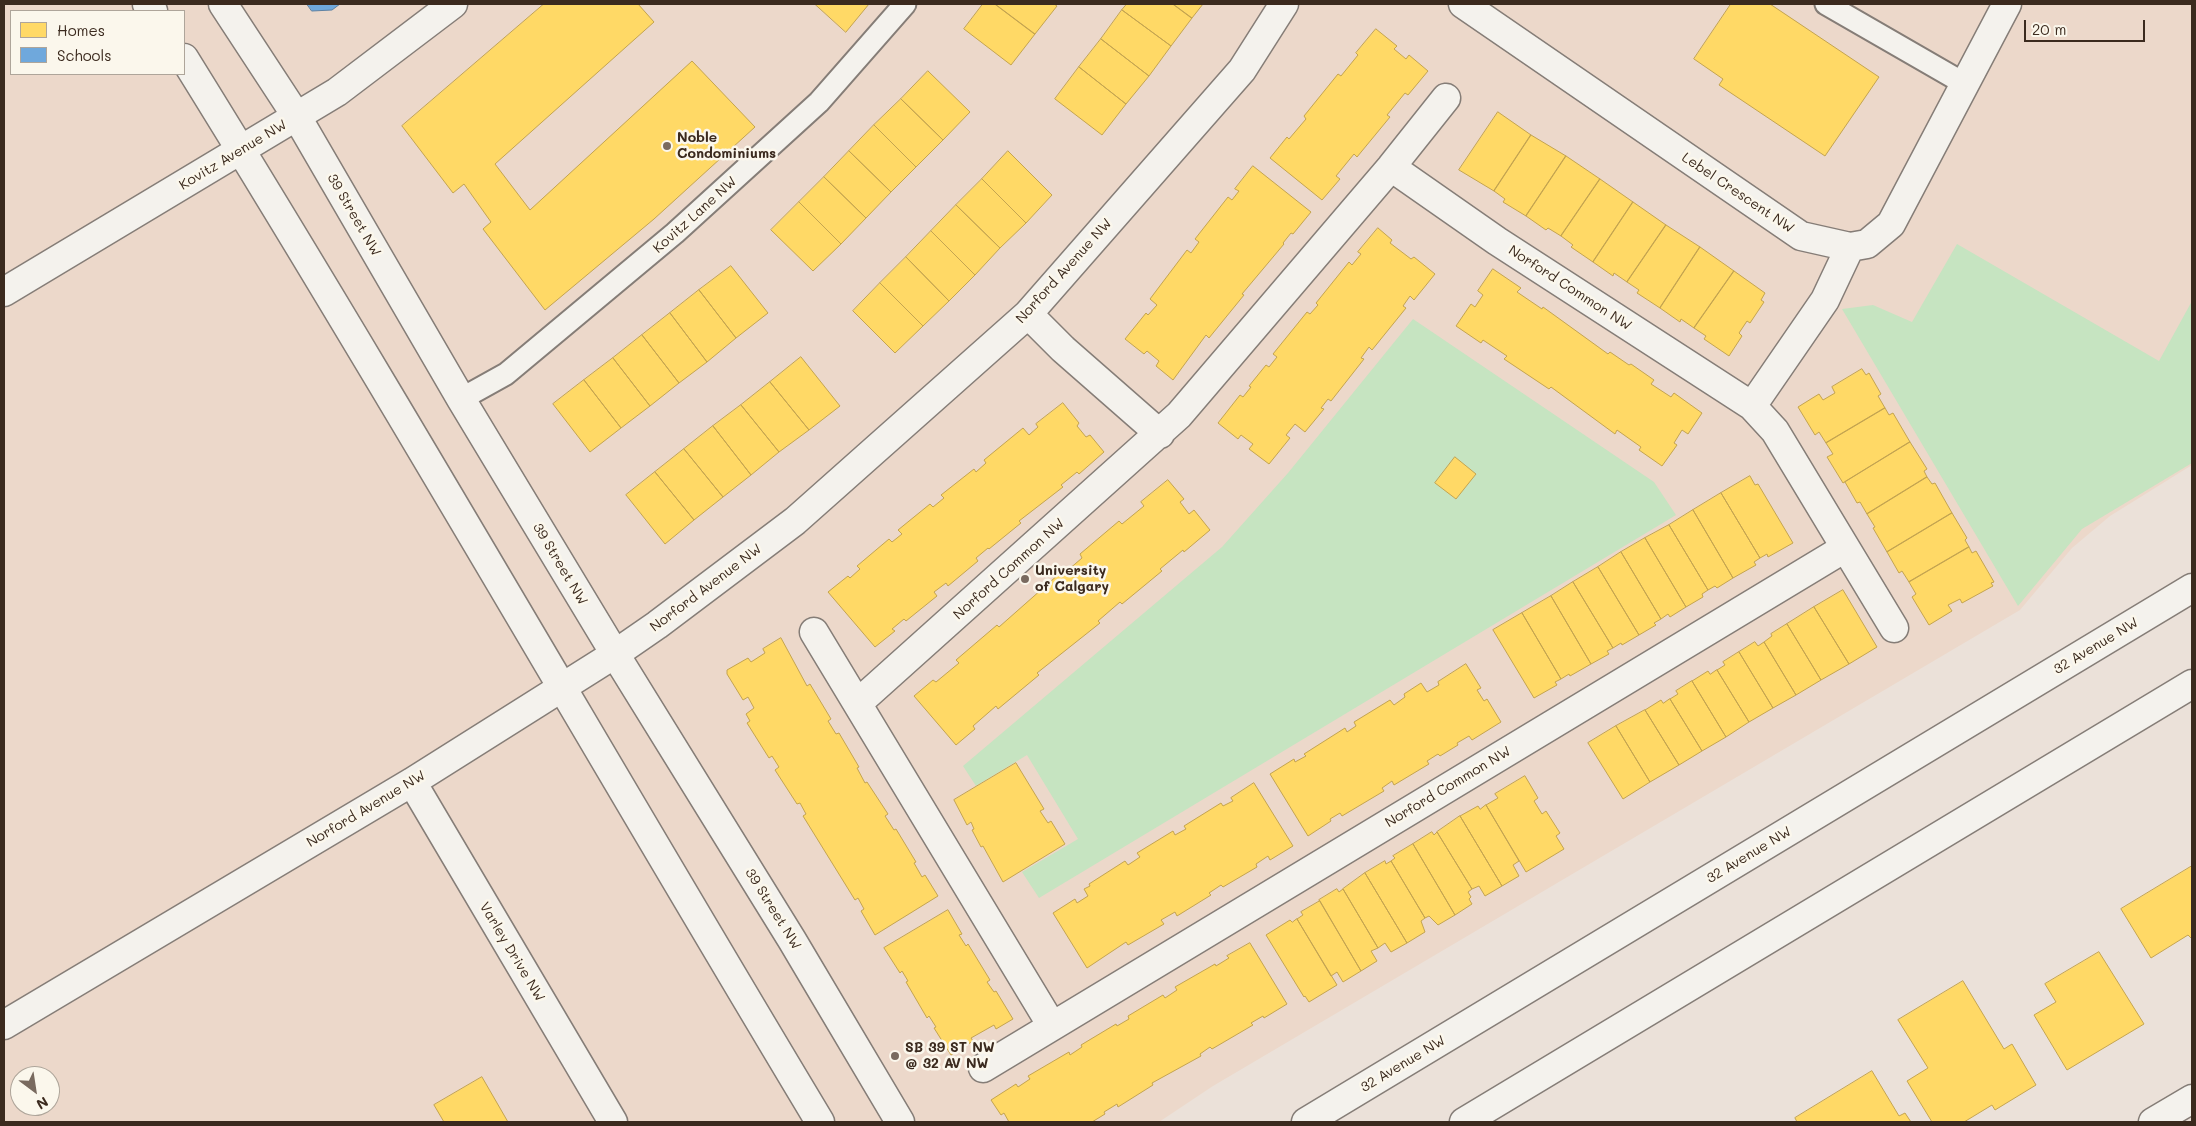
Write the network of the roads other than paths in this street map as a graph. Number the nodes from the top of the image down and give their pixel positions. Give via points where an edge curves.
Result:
1 (223, 4) edge
2 (453, 4) edge
3 (906, 4) edge
4 (1284, 4) edge
5 (1463, 4) edge
6 (1826, 4) edge
7 (2008, 4) edge
8 (185, 60) edge
9 (1965, 84) junction
10 (1446, 98) dead end
11 (297, 117) junction
12 (241, 150) junction
13 (1391, 167) junction
14 (1850, 247) junction
15 (4, 292) edge
16 (1028, 314) junction
17 (461, 399) junction
18 (1752, 406) junction
19 (1160, 434) junction
20 (1845, 548) junction
21 (2192, 588) edge
22 (1894, 628) dead end
23 (814, 632) dead end
24 (615, 654) junction
25 (2192, 684) edge
26 (562, 687) junction
27 (858, 703) junction
28 (412, 782) junction
29 (4, 1025) edge
30 (1052, 1026) junction
31 (983, 1068) dead end
32 (2192, 1099) edge
33 (612, 1122) edge
34 (820, 1122) edge
35 (900, 1122) edge
36 (1306, 1122) edge
37 (1464, 1122) edge
38 (2153, 1122) edge

1 - 11 street, 39 Street NW
2 - 11 street, Kovitz Avenue NW via 337,92
3 - 17 lane, Kovitz Lane NW via 819,102 675,233 506,374
4 - 16 street, Norford Avenue NW via 1242,70
5 - 14 street, Lebel Crescent NW via 1801,236
6 - 9 lane
7 - 9 street
8 - 12 street
9 - 14 street via 1891,224 1867,244
10 - 13 street, Norford Common NW
11 - 12 street, Kovitz Avenue NW
11 - 17 street, 39 Street NW
12 - 15 street, Kovitz Avenue NW
12 - 26 street
13 - 18 street, Norford Common NW via 1498,241
13 - 19 street, Norford Common NW
14 - 18 street via 1825,300
16 - 19 street
16 - 24 street, Norford Avenue NW via 795,521
17 - 24 street, 39 Street NW
18 - 20 street, Norford Common NW via 1775,431
19 - 27 street, Norford Common NW
20 - 22 street, Norford Common NW
20 - 30 street, Norford Common NW
21 - 36 street, 32 Avenue NW
23 - 27 street
24 - 26 street, Norford Avenue NW
24 - 35 street, 39 Street NW
25 - 37 street
26 - 28 street, Norford Avenue NW
26 - 34 street
27 - 30 street
28 - 29 street, Norford Avenue NW
28 - 33 street, Varley Drive NW
30 - 31 street, Norford Common NW
32 - 38 street

